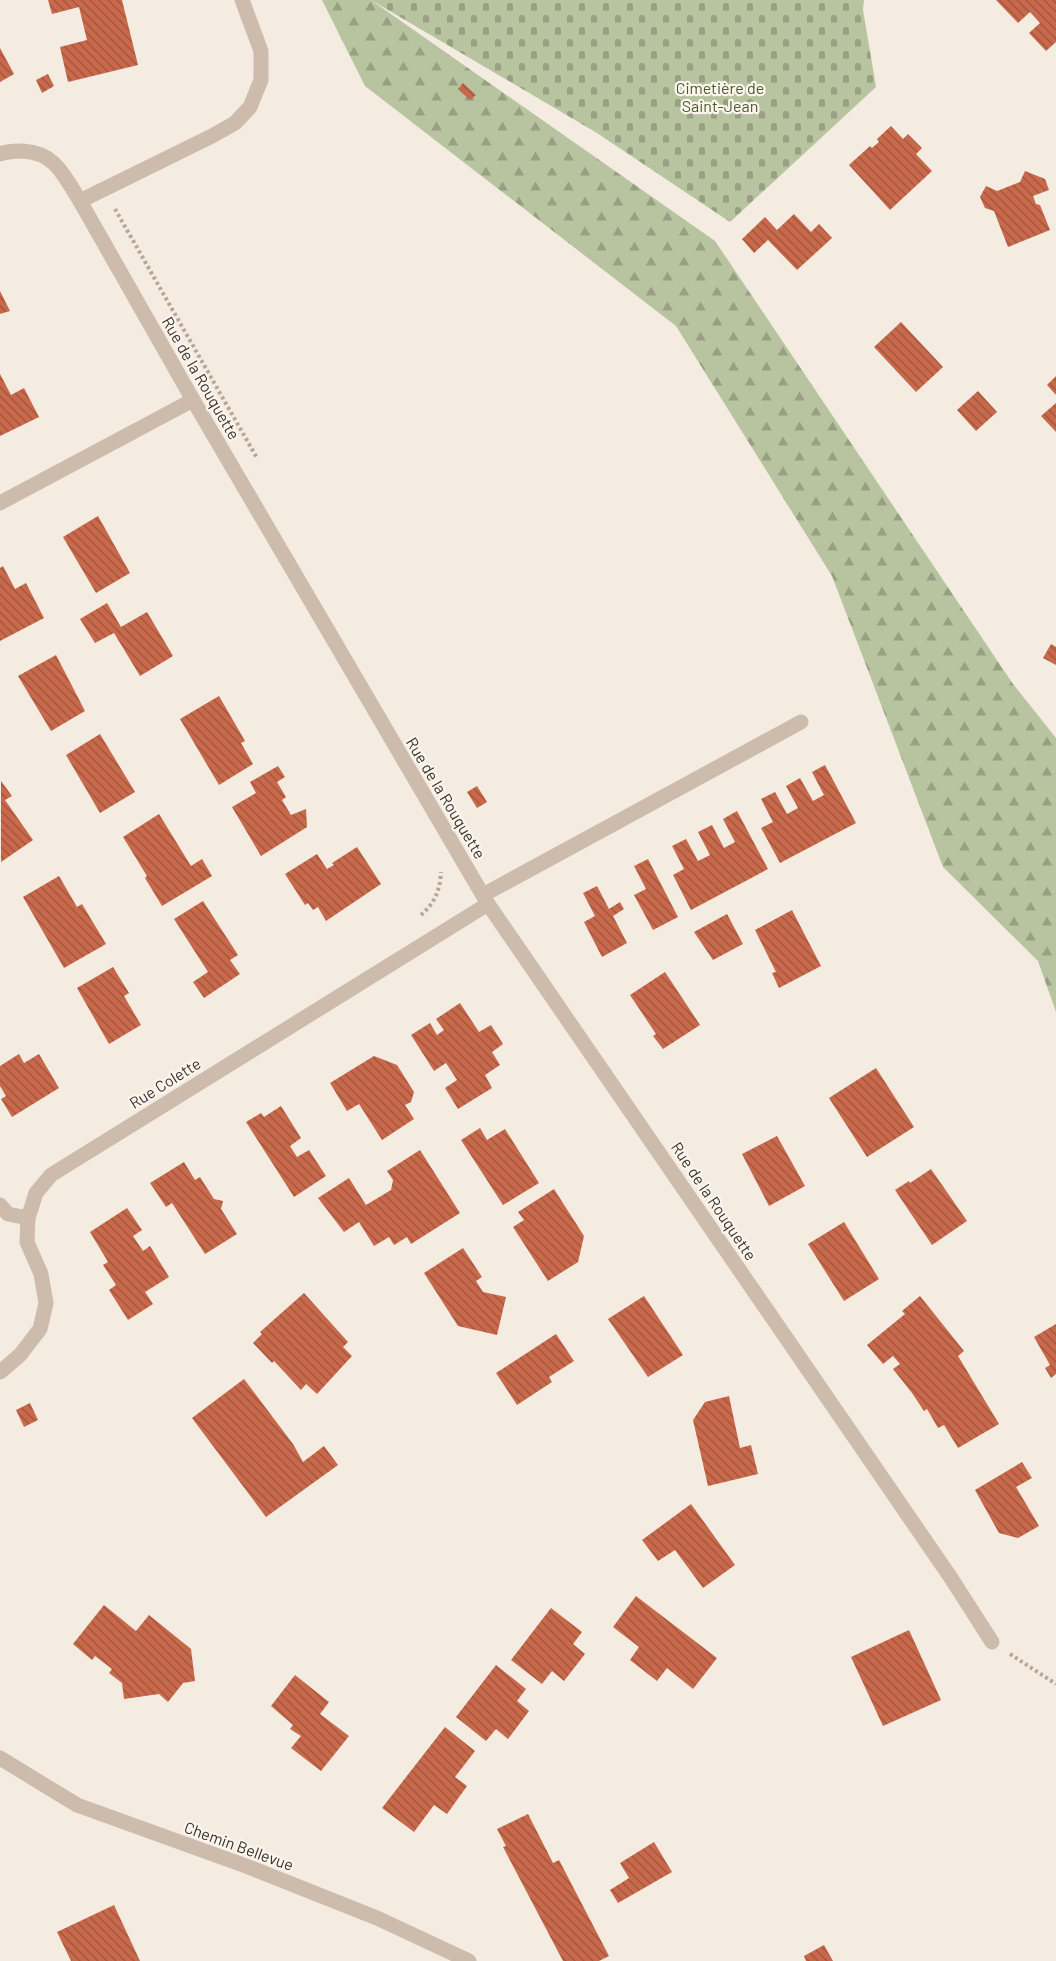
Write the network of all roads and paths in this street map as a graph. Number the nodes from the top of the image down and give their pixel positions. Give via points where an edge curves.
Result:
1 (242, 0) edge
2 (0, 154) edge
3 (81, 201) junction
4 (193, 400) junction
5 (0, 503) edge
6 (801, 722) dead end
7 (486, 900) junction
8 (0, 1204) edge
9 (28, 1218) junction
10 (0, 1372) edge
11 (992, 1642) joint
12 (1056, 1684) edge
13 (0, 1758) edge
14 (469, 1961) edge

1 - 3 street via 261,51 261,80 250,107 235,123 212,136
2 - 3 street, Rue de la Rouquette via 9,150 36,152 55,162
3 - 4 street, Rue de la Rouquette
4 - 5 street
4 - 7 street, Rue de la Rouquette
6 - 7 street, Rue Colette
7 - 9 street, Rue Colette via 51,1175 36,1193
7 - 11 street, Rue de la Rouquette
8 - 9 street via 8,1214
9 - 10 street, Rue Colette via 27,1242 46,1303 40,1329 20,1356
11 - 12 path
13 - 14 street, Chemin Bellevue via 77,1805 377,1918

